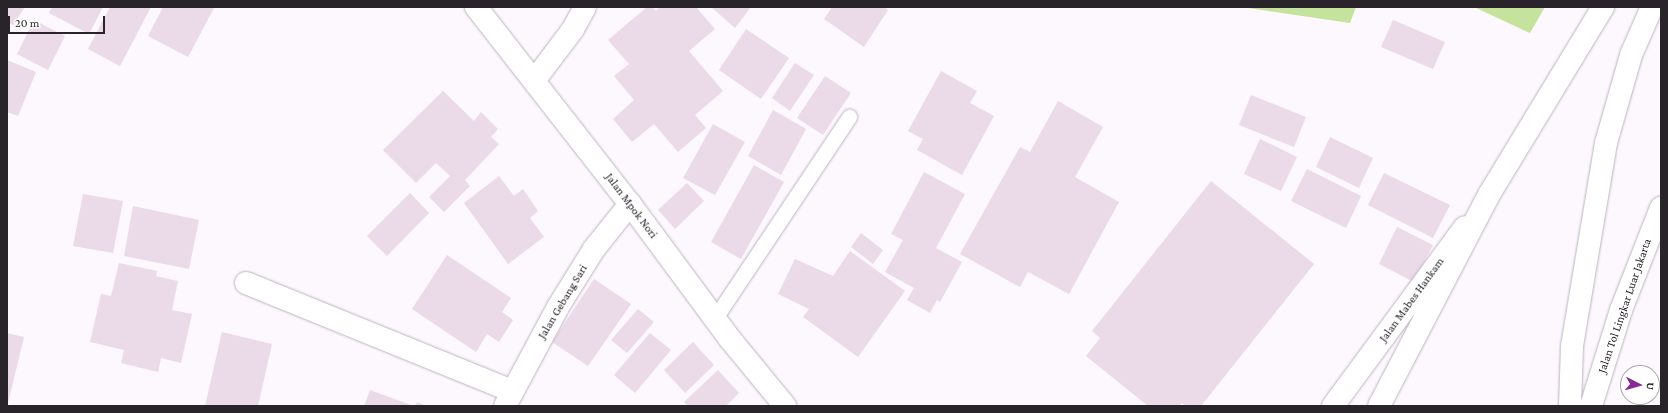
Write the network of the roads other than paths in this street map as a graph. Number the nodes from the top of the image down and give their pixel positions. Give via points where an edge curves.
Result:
1 (476, 7) edge
2 (585, 7) edge
3 (1603, 7) edge
4 (1652, 7) edge
5 (534, 81) junction
6 (848, 116) dead end
7 (1490, 193) junction
8 (630, 204) junction
9 (1661, 208) edge
10 (246, 282) dead end
11 (715, 318) junction
12 (509, 399) edge
13 (786, 406) edge
14 (1333, 406) edge
15 (1380, 406) edge
16 (1570, 406) edge
17 (1591, 406) edge

1 - 5 main road, Jalan Mpok Nori
2 - 5 main road via 573,29
3 - 7 main road, Jalan Mabes Hankam
4 - 16 main road via 1631,55 1606,143 1572,346
5 - 8 main road, Jalan Mpok Nori
6 - 11 lane
7 - 14 main road, Jalan Mabes Hankam
7 - 15 main road, Jalan Mabes Hankam
8 - 11 main road, Jalan Mpok Nori
8 - 12 main road, Jalan Gebang Sari via 590,256 558,307
9 - 17 main road, Jalan Tol Lingkar Luar Jakarta via 1621,310
10 - 12 main road
11 - 13 main road, Jalan Mpok Nori

